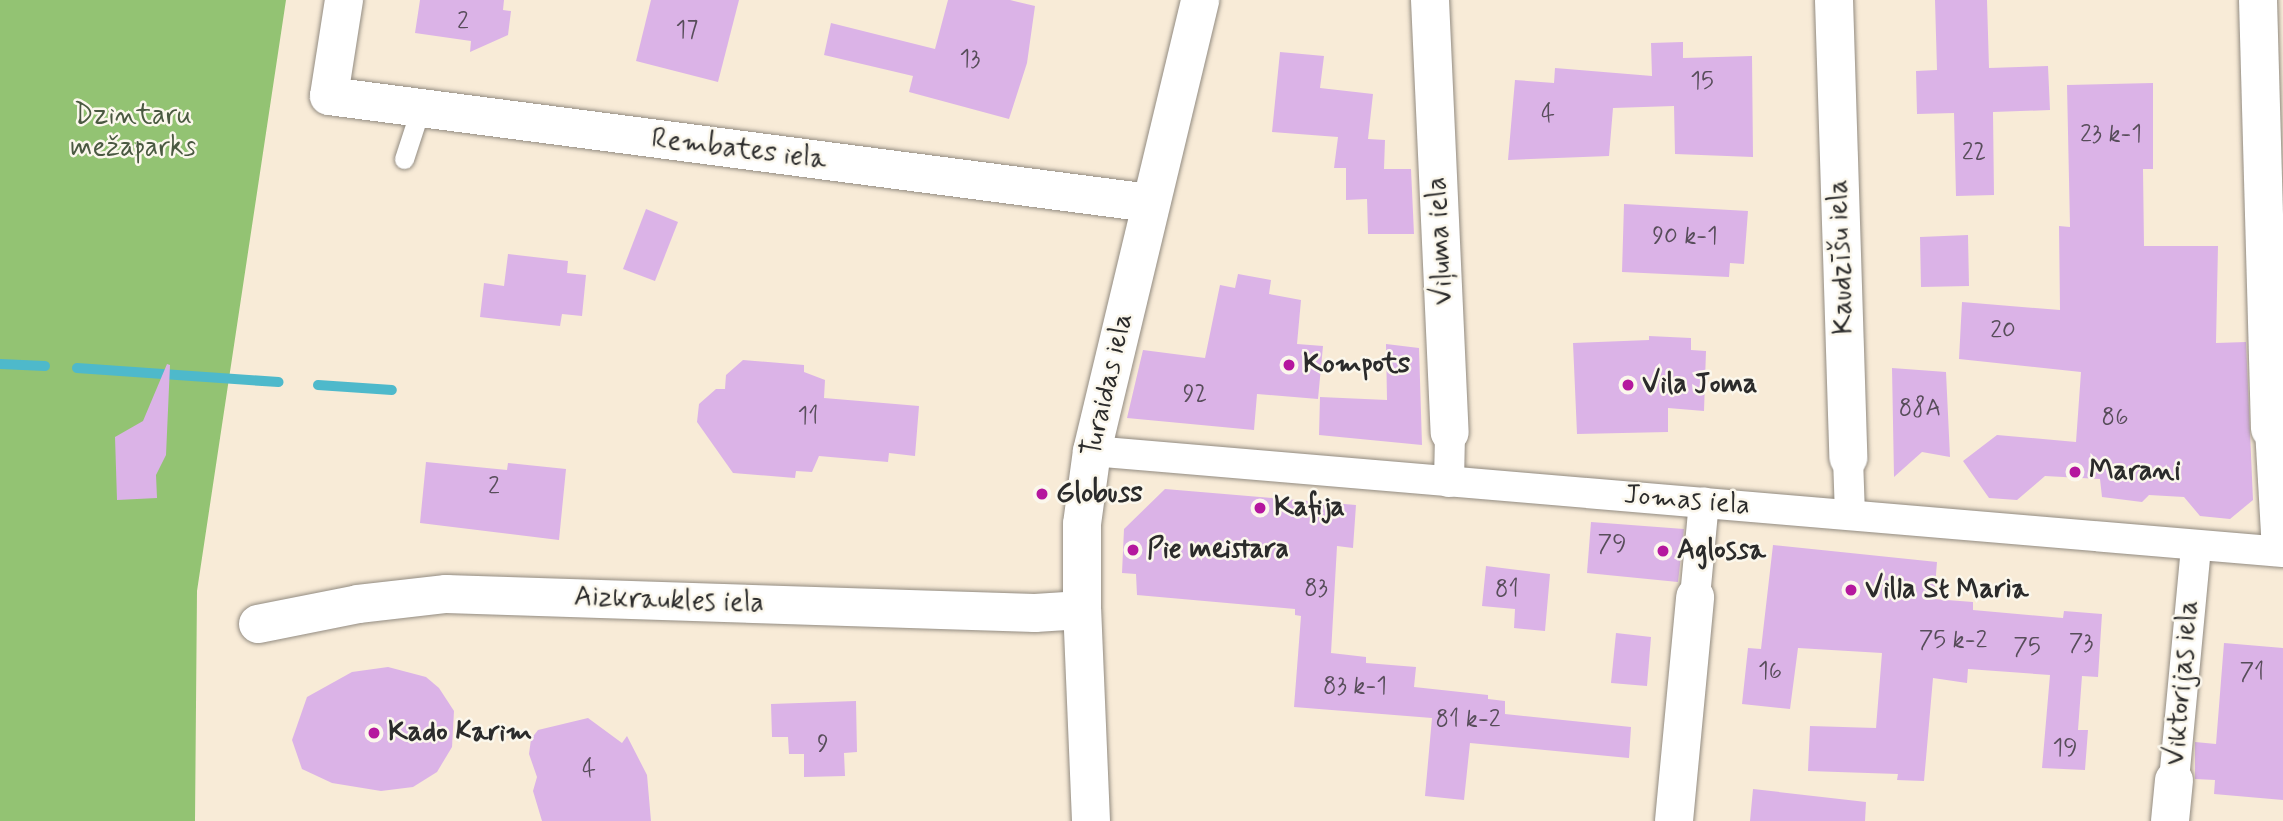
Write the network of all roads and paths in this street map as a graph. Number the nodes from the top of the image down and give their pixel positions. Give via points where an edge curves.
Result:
1 (344, 0) edge
2 (1200, 0) edge
3 (1430, 0) edge
4 (1834, 0) edge
5 (2258, 0) edge
6 (420, 110) junction
7 (404, 159) dead end
8 (1150, 203) junction
9 (2270, 429) joint
10 (1450, 432) joint
11 (1092, 451) junction
12 (1848, 458) joint
13 (1449, 482) junction
14 (1704, 502) junction
15 (1850, 514) junction
16 (2196, 546) junction
17 (2280, 551) edge
18 (1695, 597) joint
19 (1082, 610) junction
20 (258, 624) dead end
21 (2174, 780) joint
22 (1091, 821) edge
23 (1674, 821) edge
24 (2170, 821) edge

1 - 6 street, Rembates iela via 329,96
2 - 8 street, Turaidas iela
3 - 10 street, Viļuma iela
4 - 12 street, Kaudzīšu iela
5 - 9 street
6 - 7 lane
6 - 8 street, Rembates iela
8 - 11 street, Turaidas iela
9 - 17 street
10 - 13 street, Viļuma iela
11 - 13 street, Jomas iela
11 - 19 street, Turaidas iela via 1083,524
12 - 15 street, Kaudzīšu iela
13 - 14 street, Jomas iela
14 - 15 street, Jomas iela
14 - 18 street
15 - 16 street, Jomas iela
16 - 17 street, Jomas iela
16 - 21 street, Viktorijas iela
18 - 23 street
19 - 20 street, Aizkraukles iela via 446,594 358,604
19 - 22 street, Turaidas iela
21 - 24 street, Viktorijas iela

